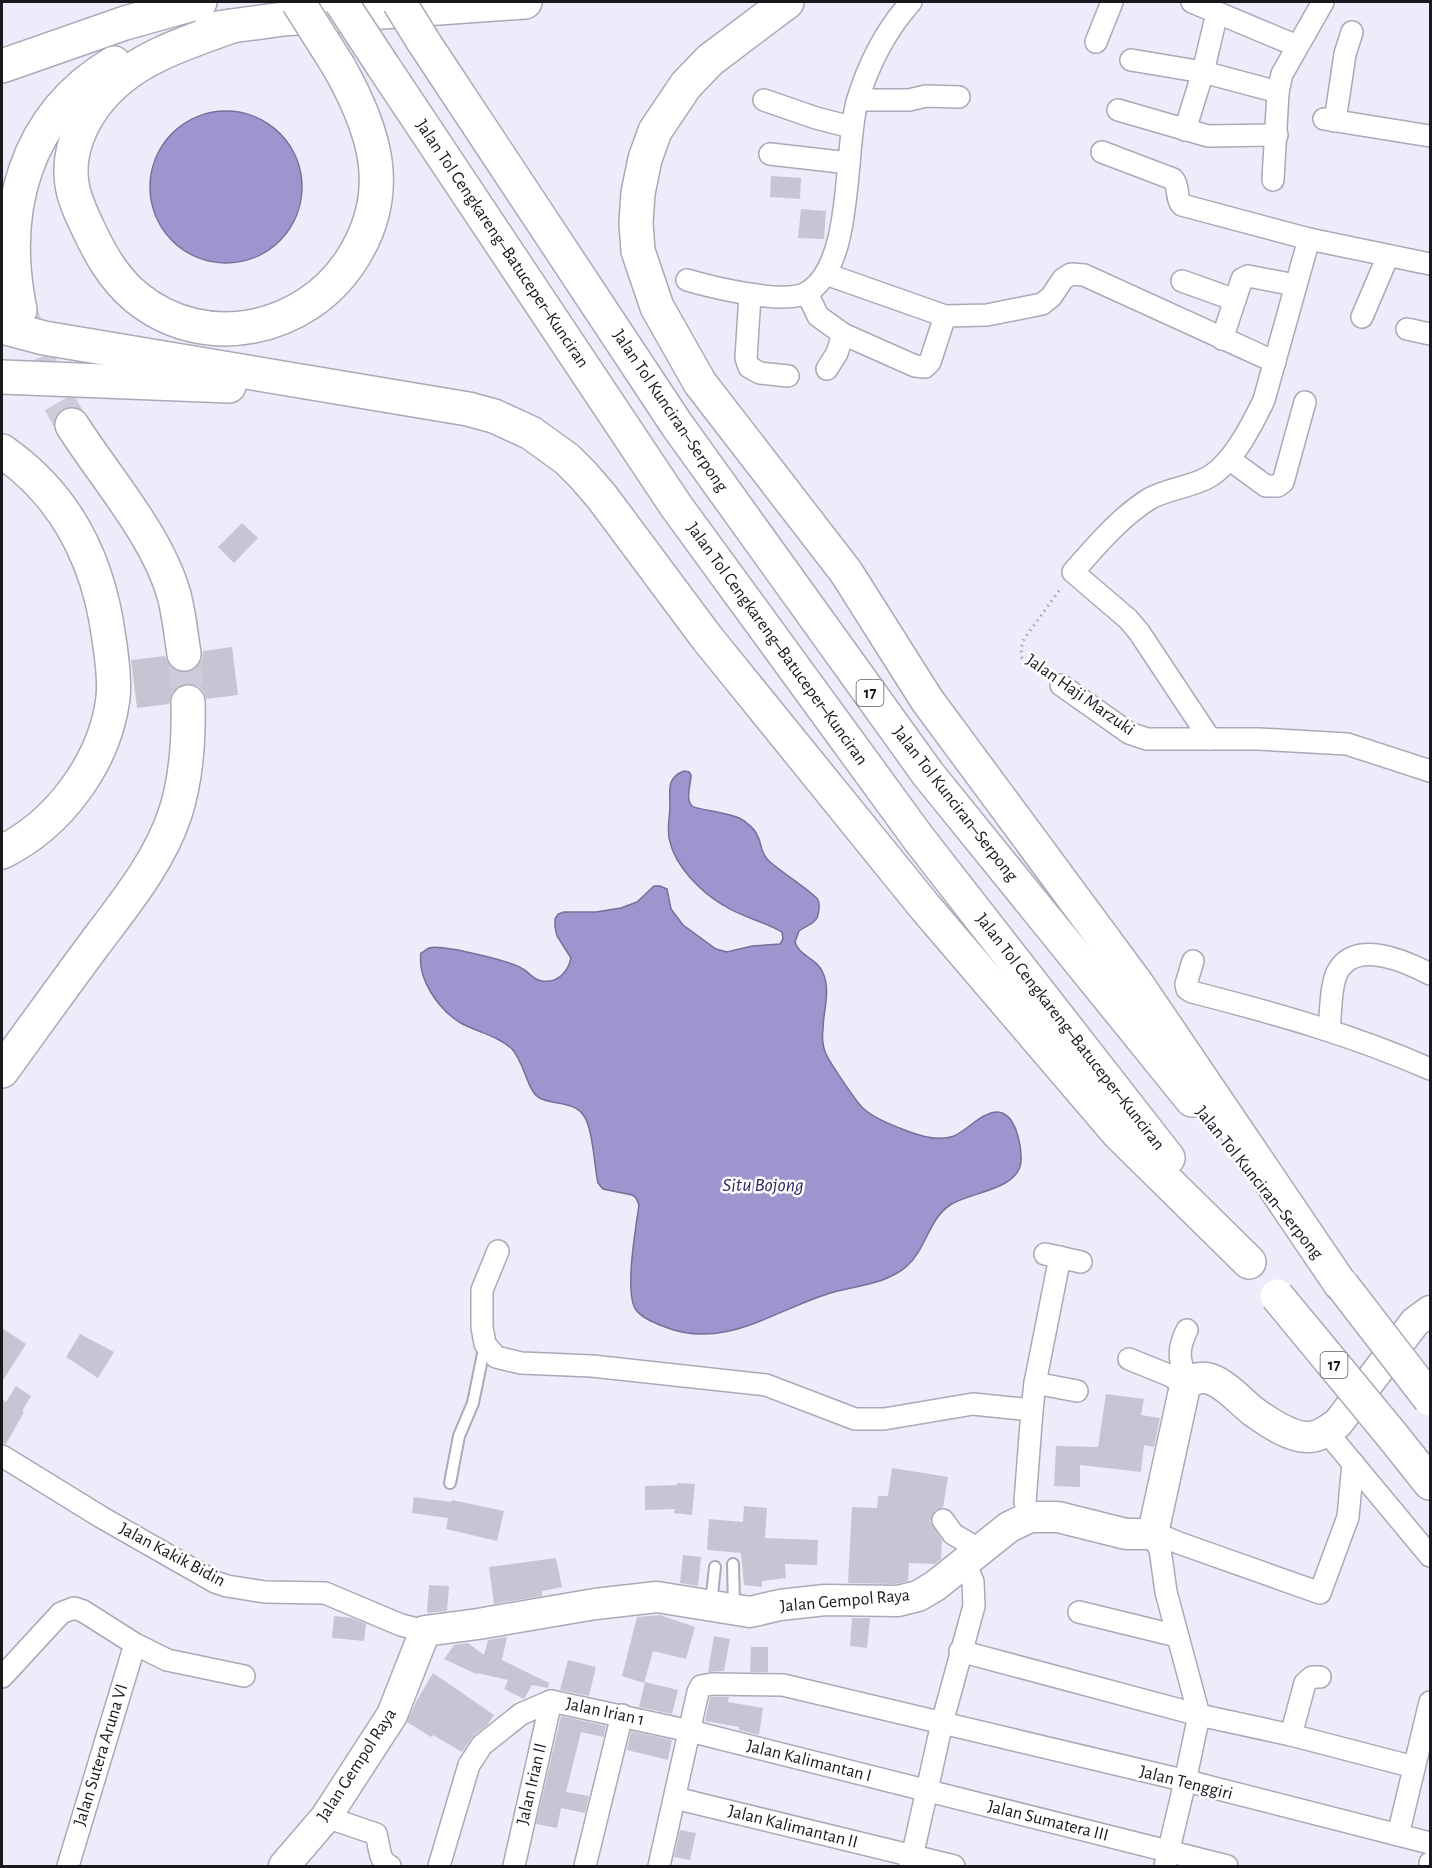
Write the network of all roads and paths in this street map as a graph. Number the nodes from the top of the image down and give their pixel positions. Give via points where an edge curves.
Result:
1 (200, 2) edge
2 (298, 2) edge
3 (341, 2) edge
4 (525, 2) edge
5 (787, 2) edge
6 (911, 2) edge
7 (1112, 2) edge
8 (1192, 2) edge
9 (1323, 2) edge
10 (1217, 13) junction
11 (415, 14) edge
12 (232, 26) junction
13 (1352, 32) dead end
14 (1096, 42) dead end
15 (1297, 46) junction
16 (1131, 60) dead end
17 (2, 66) edge
18 (1203, 72) junction
19 (1278, 92) junction
20 (959, 97) dead end
21 (764, 100) dead end
22 (858, 100) junction
23 (1118, 110) dead end
24 (851, 127) junction
25 (1185, 130) junction
26 (1277, 135) junction
27 (1431, 136) edge
28 (1102, 152) dead end
29 (770, 154) dead end
30 (849, 163) junction
31 (1273, 180) dead end
32 (1309, 239) junction
33 (1388, 256) junction
34 (1431, 264) edge
35 (826, 274) junction
36 (687, 280) dead end
37 (1182, 281) dead end
38 (1295, 285) junction
39 (807, 293) junction
40 (750, 295) junction
41 (1235, 300) junction
42 (945, 316) junction
43 (1362, 317) dead end
44 (11, 319) edge
45 (1407, 329) dead end
46 (843, 334) junction
47 (1431, 334) edge
48 (1222, 339) junction
49 (1275, 362) junction
50 (828, 369) dead end
51 (788, 376) dead end
52 (2, 377) edge
53 (383, 394) junction
54 (1305, 402) dead end
55 (72, 425) tunnel mouth
56 (2, 451) edge
57 (1229, 459) junction
58 (1073, 572) junction
59 (184, 654) tunnel mouth
60 (1061, 685) joint
61 (188, 702) tunnel mouth
62 (1210, 739) junction
63 (1431, 771) edge
64 (2, 852) edge
65 (1193, 961) dead end
66 (1431, 974) edge
67 (1329, 1030) junction
68 (1431, 1069) edge
69 (2, 1071) edge
70 (498, 1251) dead end
71 (1081, 1262) dead end
72 (1249, 1262) junction
73 (1342, 1285) junction
74 (1431, 1311) edge
75 (1187, 1330) dead end
76 (485, 1344) junction
77 (1129, 1359) dead end
78 (1035, 1383) junction
79 (1188, 1384) junction
80 (1077, 1391) dead end
81 (1431, 1399) edge
82 (1032, 1410) junction
83 (1326, 1431) junction
84 (2, 1456) edge
85 (1353, 1463) junction
86 (450, 1483) dead end
87 (1431, 1483) edge
88 (1030, 1517) junction
89 (943, 1520) dead end
90 (1151, 1533) junction
91 (973, 1556) junction
92 (1431, 1556) edge
93 (733, 1564) dead end
94 (716, 1567) dead end
95 (722, 1608) junction
96 (1079, 1612) dead end
97 (425, 1631) junction
98 (1177, 1636) junction
99 (135, 1644) junction
100 (960, 1651) junction
101 (244, 1676) dead end
102 (2, 1677) edge
103 (1320, 1677) dead end
104 (551, 1701) junction
105 (1431, 1702) edge
106 (622, 1715) junction
107 (1199, 1715) junction
108 (942, 1723) junction
109 (690, 1731) junction
110 (1291, 1735) junction
111 (1426, 1735) edge
112 (1414, 1767) junction
113 (1185, 1782) junction
114 (927, 1791) junction
115 (675, 1798) junction
116 (326, 1817) junction
117 (1398, 1834) junction
118 (1431, 1843) edge
119 (1167, 1859) edge
120 (911, 1861) edge
121 (68, 1866) edge
122 (284, 1866) edge
123 (390, 1866) edge
124 (439, 1866) edge
125 (514, 1866) edge
126 (585, 1866) edge
127 (658, 1866) edge
128 (954, 1866) edge
129 (1227, 1866) edge

1 - 17 highway via 125,22
2 - 12 highway, bridge via 339,67 366,121 376,168 374,206 364,238 345,270 316,300 271,323 226,330 172,319 123,285 102,257 72,184 73,151 79,133 115,83 151,59
3 - 72 highway, Jalan Tol Cengkareng–Batuceper–Kunciran / 17, bridge via 676,506 919,839
4 - 12 highway
5 - 73 highway via 710,60 686,85 655,131 645,159 636,223 638,251 657,307 700,383 846,572 927,700 1137,984
6 - 22 street via 879,47
7 - 14 street
8 - 10 street
9 - 15 street
10 - 15 street
10 - 18 street
11 - 73 highway, Jalan Tol Kunciran–Serpong / 17 via 440,68 677,425 928,774
12 - 44 highway via 182,34 126,56 84,84 45,127 26,163 17,195
13 - 27 street via 1330,120
15 - 19 street via 1282,74
16 - 18 street
18 - 19 street
18 - 25 street
19 - 26 street
20 - 22 street
21 - 24 street
22 - 24 street
23 - 25 street
24 - 30 street
25 - 26 street via 1217,137
26 - 31 street
28 - 32 street via 1173,179 1182,205
29 - 30 street
30 - 35 street via 837,244
32 - 33 street
32 - 38 street
33 - 34 street
33 - 43 street
35 - 39 street
35 - 42 street
36 - 40 street
37 - 41 street
38 - 41 street via 1248,276 1242,279
38 - 49 street
39 - 40 street
39 - 46 street via 818,316
40 - 51 street via 746,358 749,367 760,373
41 - 48 street
42 - 46 street via 930,362 925,366 915,366
42 - 48 street via 987,315 1042,304 1063,279 1071,274 1084,275
44 - 53 highway via 44,338
45 - 47 street
46 - 50 street
48 - 49 street
49 - 57 street via 1264,400
52 - 53 highway
53 - 72 highway via 494,416 545,442 575,467 602,497 707,638 925,907 1119,1134
54 - 57 street via 1283,482 1278,486 1266,486
55 - 59 highway via 162,564 174,595
56 - 64 highway via 47,489 81,539 102,597 113,698 105,735 66,800 38,829
57 - 58 street via 1207,478 1147,500 1105,535
58 - 60 path, Jalan Haji Marzuki via 1020,649 1022,658
58 - 62 street via 1139,632
60 - 62 street, Jalan Haji Marzuki via 1129,733 1147,739
61 - 69 highway via 186,771 175,813 159,851
62 - 63 street, Jalan Haji Marzuki via 1347,744
65 - 67 street via 1186,984 1192,992
66 - 67 street via 1386,956 1352,956 1335,977
67 - 68 street
70 - 76 street via 482,1290
71 - 78 street via 1053,1256
72 - 87 highway, 17, bridge
73 - 81 highway, Jalan Tol Kunciran–Serpong / 17, bridge
74 - 83 street via 1415,1322 1338,1423
75 - 79 street via 1180,1354
76 - 82 street via 496,1358 521,1363 592,1365 766,1385 855,1419 884,1419 973,1404
76 - 86 lane
77 - 79 street
78 - 80 street
78 - 82 street
79 - 83 street via 1198,1378 1210,1378 1255,1413 1288,1432 1309,1437
79 - 90 street
82 - 88 street via 1025,1502
83 - 85 street
84 - 97 street, Jalan Kakik Bidin via 215,1582 265,1592 325,1593
85 - 90 street via 1348,1518 1320,1593
85 - 92 street
88 - 90 street, Jalan Gempol Raya via 1058,1517 1126,1534
88 - 91 street, Jalan Gempol Raya via 1009,1527
89 - 91 street
90 - 98 street via 1160,1549
91 - 95 street, Jalan Gempol Raya via 918,1596 898,1600 825,1600 750,1611
91 - 100 street via 974,1606
93 - 95 lane
94 - 95 lane
95 - 97 street, Jalan Gempol Raya via 657,1597
96 - 98 street
97 - 116 street, Jalan Gempol Raya via 392,1715
98 - 107 street
99 - 101 street via 175,1662
99 - 102 street via 84,1611 70,1608
99 - 121 street, Jalan Sutera Aruna VI
100 - 107 street
100 - 108 street
103 - 110 street via 1311,1677 1305,1683
104 - 106 street, Jalan Irian 1
104 - 124 street, Jalan Irian 1 via 521,1714 482,1745 469,1765
104 - 125 street, Jalan Irian II
105 - 111 street
106 - 109 street, Jalan Irian 1
106 - 126 street
107 - 110 street
107 - 113 street
108 - 109 street, Jalan Tenggiri via 783,1685 712,1684 701,1686 698,1692
108 - 113 street, Jalan Tenggiri
108 - 114 street
109 - 114 street, Jalan Kalimantan I
109 - 115 street, Jalan Tenggiri
110 - 112 street
111 - 112 street
112 - 117 street
113 - 117 street, Jalan Tenggiri
113 - 119 street
114 - 119 street, Jalan Sumatera III
114 - 120 street
115 - 120 street, Jalan Kalimantan II
115 - 127 street, Jalan Tenggiri
116 - 122 street, Jalan Gempol Raya
116 - 123 street via 376,1834 381,1858
117 - 118 street, Jalan Tenggiri
119 - 129 street, Jalan Sumatera III
120 - 128 street, Jalan Kalimantan II

